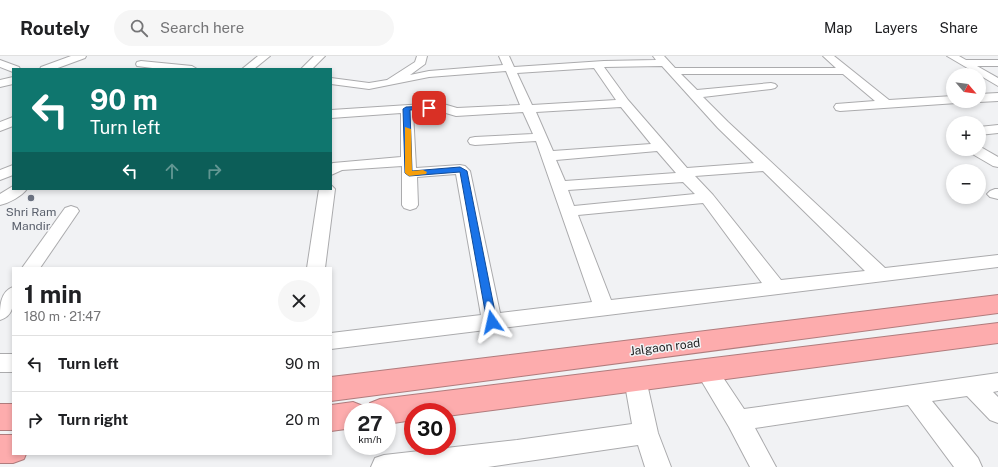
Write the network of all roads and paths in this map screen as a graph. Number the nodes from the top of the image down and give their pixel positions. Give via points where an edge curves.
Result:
1 (6, 56) edge
2 (61, 56) edge
3 (159, 56) edge
4 (264, 56) edge
5 (320, 56) edge
6 (422, 56) edge
7 (828, 56) edge
8 (940, 56) edge
9 (952, 56) edge
10 (0, 58) edge
11 (76, 58) edge
12 (629, 60) edge
13 (773, 61) dead end
14 (800, 61) dead end
15 (600, 62) edge
16 (0, 63) edge
17 (664, 63) edge
18 (964, 63) junction
19 (998, 63) edge
20 (141, 64) junction
21 (508, 65) edge
22 (12, 68) edge
23 (48, 68) edge
24 (132, 68) edge
25 (182, 68) edge
26 (248, 68) edge
27 (307, 68) edge
28 (960, 68) edge
29 (782, 70) junction
30 (811, 71) junction
31 (845, 71) junction
32 (12, 80) edge
33 (332, 81) edge
34 (390, 83) junction
35 (998, 83) edge
36 (0, 84) edge
37 (986, 84) edge
38 (771, 86) dead end
39 (998, 91) edge
40 (694, 94) junction
41 (998, 97) edge
42 (986, 98) edge
43 (946, 100) edge
44 (624, 103) junction
45 (886, 104) junction
46 (840, 107) dead end
47 (528, 108) junction
48 (406, 109) junction
49 (332, 114) edge
50 (12, 121) edge
51 (0, 127) edge
52 (998, 129) edge
53 (986, 130) edge
54 (0, 132) edge
55 (12, 135) edge
56 (541, 137) junction
57 (475, 141) dead end
58 (660, 147) junction
59 (548, 156) junction
60 (986, 156) edge
61 (998, 163) edge
62 (766, 166) junction
63 (409, 167) junction
64 (332, 170) edge
65 (685, 175) junction
66 (559, 186) junction
67 (17, 190) edge
68 (328, 190) edge
69 (707, 198) junction
70 (0, 200) edge
71 (410, 205) dead end
72 (71, 211) dead end
73 (568, 211) junction
74 (998, 260) edge
75 (32, 267) edge
76 (316, 267) edge
77 (880, 274) junction
78 (776, 287) junction
79 (12, 295) edge
80 (998, 304) edge
81 (604, 308) junction
82 (0, 313) edge
83 (492, 322) junction
84 (998, 333) edge
85 (332, 341) edge
86 (0, 363) edge
87 (12, 363) edge
88 (706, 370) junction
89 (634, 379) junction
90 (998, 382) edge
91 (972, 386) junction
92 (332, 389) edge
93 (913, 394) junction
94 (396, 410) edge
95 (998, 414) edge
96 (0, 417) edge
97 (12, 417) edge
98 (344, 417) edge
99 (332, 418) edge
100 (738, 420) junction
101 (646, 433) junction
102 (474, 462) edge
103 (384, 467) edge
104 (658, 467) edge
105 (763, 467) edge
106 (969, 467) edge

1 - 10 street
2 - 11 street
3 - 20 street
4 - 26 street
5 - 27 street
6 - 34 street via 420,64
7 - 31 street
8 - 28 street
9 - 18 street
11 - 23 street
12 - 15 street
12 - 17 street
13 - 29 street
14 - 30 street
15 - 21 street
15 - 44 street
16 - 22 street
17 - 29 street
17 - 40 street
18 - 19 street
18 - 35 street
20 - 24 street
20 - 25 street
21 - 34 street via 460,68
21 - 47 street
29 - 30 street
30 - 31 street
31 - 45 street
32 - 36 street
33 - 34 street via 369,86
37 - 39 street
38 - 40 street
40 - 62 street
41 - 42 street
43 - 45 street
44 - 47 street
44 - 58 street
45 - 46 street
47 - 48 street via 456,112 440,107
47 - 56 street
48 - 49 street
48 - 63 street
50 - 51 street
52 - 53 street
54 - 55 street
56 - 57 street
56 - 59 street
58 - 59 street
58 - 65 street
59 - 66 street
60 - 61 street
62 - 65 street
62 - 77 street
63 - 64 street via 338,166
63 - 71 street
63 - 83 street via 463,171
65 - 66 street
65 - 69 street
66 - 73 street
67 - 70 street
68 - 76 street
69 - 73 street
69 - 78 street
72 - 75 street
73 - 81 street
74 - 77 street
77 - 78 street
78 - 81 street
79 - 82 street
80 - 92 highway, Jalgaon road
81 - 83 street
83 - 85 street
84 - 88 highway
86 - 87 street
88 - 89 highway
88 - 100 street
89 - 94 highway
89 - 101 street
90 - 91 street
91 - 93 street
91 - 95 street
93 - 100 street
93 - 106 street
96 - 97 highway
98 - 99 highway
100 - 105 street
101 - 102 street
101 - 104 street
102 - 103 street

